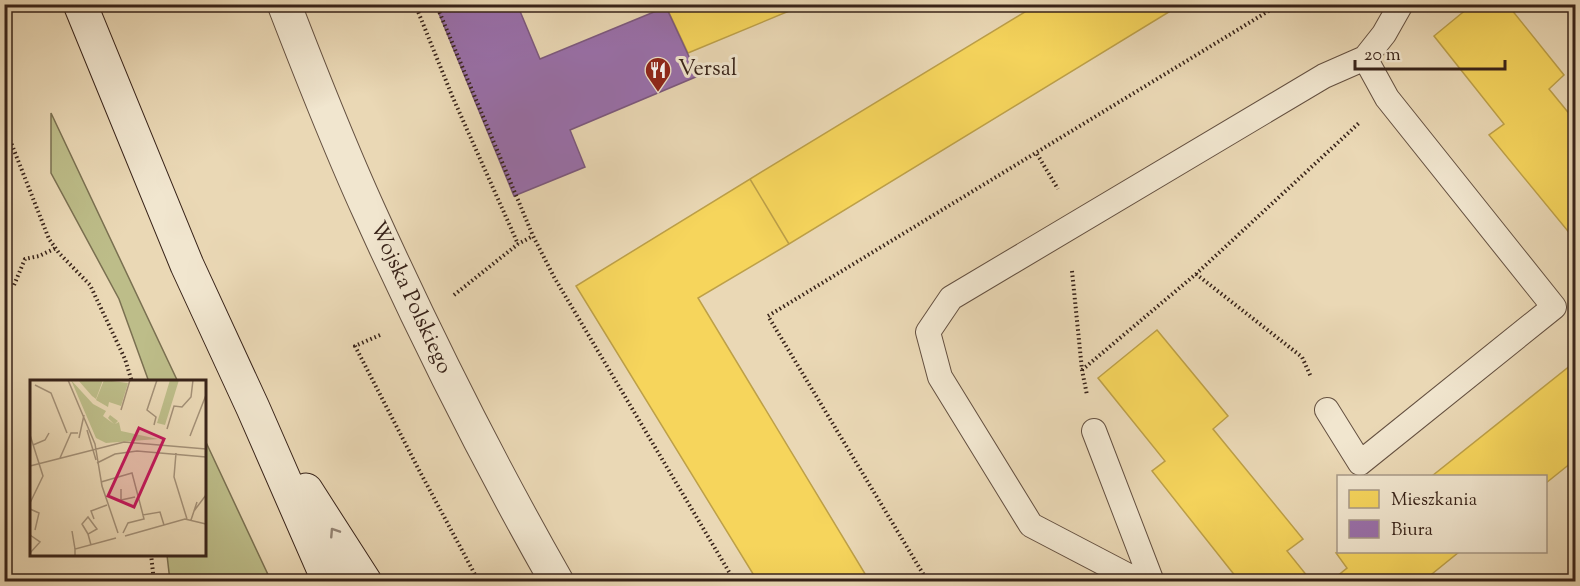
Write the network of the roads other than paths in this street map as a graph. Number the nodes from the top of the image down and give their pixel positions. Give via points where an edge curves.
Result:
1 (80, 4) edge
2 (284, 4) edge
3 (1401, 4) edge
4 (1365, 58) junction
5 (254, 408) junction
6 (1327, 410) road end
7 (1094, 431) road end
8 (329, 582) edge
9 (365, 582) edge
10 (557, 582) edge
11 (1140, 582) edge
12 (1152, 582) edge

1 - 5 main road via 187,265
2 - 10 main road, Wojska Polskiego via 364,200 418,317
3 - 4 lane
4 - 6 lane via 1387,98 1554,307 1360,463
4 - 11 lane via 1324,76 951,298 928,332 940,377 1031,525
5 - 8 main road
9 -> 5 main road
7 - 12 lane

